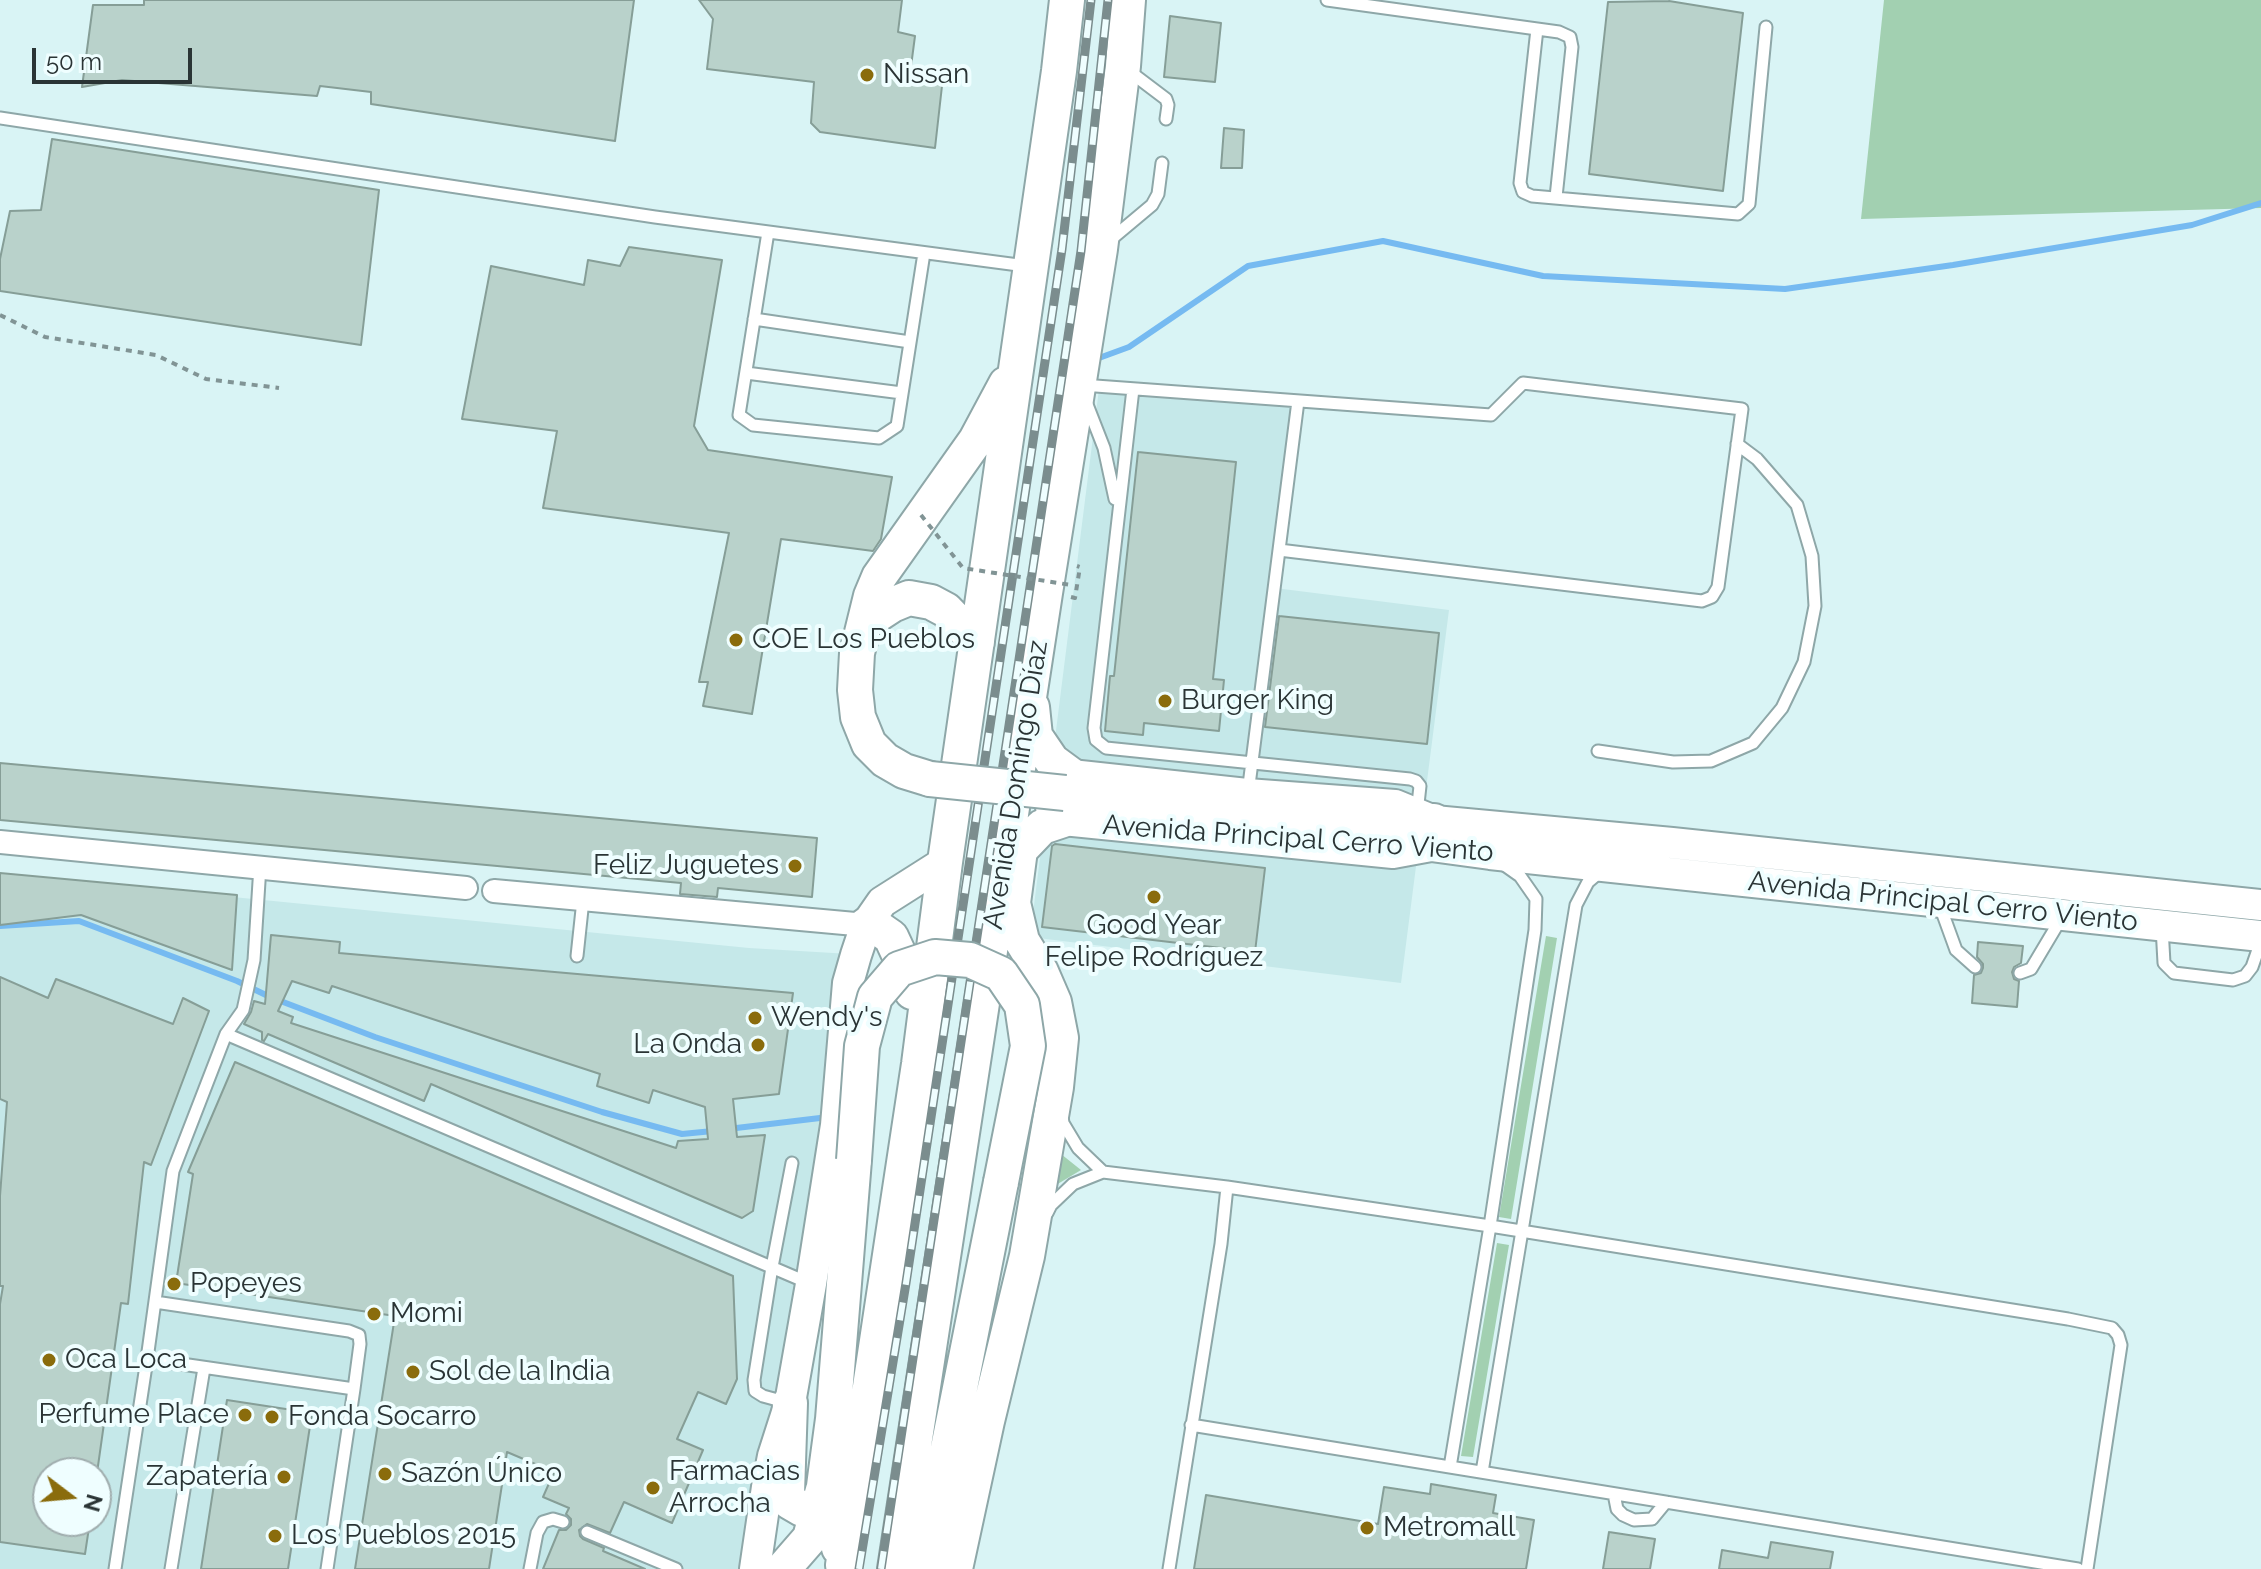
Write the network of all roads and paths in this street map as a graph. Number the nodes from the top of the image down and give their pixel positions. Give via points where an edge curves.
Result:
1 (1067, 0) edge
2 (1128, 0) edge
3 (1327, 0) edge
4 (1766, 27) dead end
5 (1537, 29) junction
6 (1123, 66) junction
7 (0, 118) edge
8 (1166, 119) dead end
9 (1162, 163) dead end
10 (1556, 197) junction
11 (768, 232) junction
12 (1100, 249) junction
13 (924, 253) junction
14 (1031, 266) junction
15 (0, 315) edge
16 (754, 319) junction
17 (910, 342) junction
18 (1016, 366) junction
19 (746, 373) junction
20 (1077, 385) junction
21 (279, 388) dead end
22 (1133, 389) junction
23 (902, 393) junction
24 (1298, 401) junction
25 (1737, 444) junction
26 (921, 515) dead end
27 (1117, 516) junction
28 (1279, 550) junction
29 (1071, 585) dead end
30 (866, 622) junction
31 (977, 642) junction
32 (1030, 692) junction
33 (1035, 736) junction
34 (1598, 751) dead end
35 (1252, 763) junction
36 (1247, 794) junction
37 (1067, 796) junction
38 (1427, 827) junction
39 (0, 842) edge
40 (1020, 850) junction
41 (1490, 854) junction
42 (945, 862) junction
43 (1608, 865) junction
44 (260, 866) junction
45 (466, 888) dead end
46 (494, 891) dead end
47 (583, 900) junction
48 (1938, 902) junction
49 (2261, 905) edge
50 (2063, 916) junction
51 (866, 925) junction
52 (2162, 926) junction
53 (2261, 939) edge
54 (577, 956) dead end
55 (1975, 967) dead end
56 (2020, 973) dead end
57 (226, 1034) junction
58 (919, 1064) junction
59 (1056, 1087) junction
60 (792, 1163) dead end
61 (1103, 1172) junction
62 (1227, 1187) junction
63 (1490, 1226) junction
64 (1522, 1232) junction
65 (1027, 1256) junction
66 (772, 1267) junction
67 (811, 1284) junction
68 (155, 1302) junction
69 (876, 1346) junction
70 (147, 1359) junction
71 (204, 1368) junction
72 (354, 1389) junction
73 (790, 1403) junction
74 (1191, 1425) junction
75 (1450, 1467) junction
76 (1482, 1472) junction
77 (824, 1482) junction
78 (1614, 1494) junction
79 (1666, 1502) junction
80 (563, 1522) dead end
81 (587, 1532) dead end
82 (115, 1569) edge
83 (171, 1569) edge
84 (327, 1569) edge
85 (530, 1569) edge
86 (676, 1569) edge
87 (755, 1569) edge
88 (783, 1569) edge
89 (895, 1569) edge
90 (924, 1569) edge
91 (955, 1569) edge
92 (1169, 1569) edge
93 (2078, 1569) edge
94 (2087, 1569) edge

1 - 14 main road, Avenida Domingo Díaz
2 - 6 main road, Avenida Domingo Díaz
3 - 5 lane
4 - 10 lane via 1749,204 1744,210 1738,214
5 - 10 lane via 1570,37 1572,47
5 - 10 lane via 1520,183 1532,196
6 - 8 lane via 1166,99
6 - 12 main road, Avenida Domingo Díaz
7 - 11 lane
9 - 12 lane via 1152,205
11 - 13 lane
11 - 16 lane
12 - 20 main road, Avenida Domingo Díaz
13 - 14 lane
13 - 17 lane
14 - 18 main road, Avenida Domingo Díaz
15 - 21 path via 45,337 156,355 206,379
16 - 17 lane
16 - 19 lane
17 - 23 lane
18 - 30 main road via 976,440 879,577
18 - 31 main road, Avenida Domingo Díaz
19 - 23 lane
19 - 23 lane via 739,415 753,425 879,438 897,426
20 - 22 lane
20 - 27 lane via 1104,448
20 - 32 main road, Avenida Domingo Díaz
22 - 24 lane
22 - 27 lane
24 - 25 lane via 1491,415 1523,383 1742,409
24 - 28 lane
25 - 28 lane via 1718,587 1702,601
25 - 34 lane via 1797,505 1812,556 1815,606 1804,662 1782,708 1753,743 1711,761 1673,762
26 - 29 path, bridge via 963,568
27 - 35 lane via 1096,740 1106,748
28 - 35 lane
30 - 31 main road via 909,598 946,610
30 - 37 main road, bridge via 857,653 858,717 869,744 885,760 930,779
31 - 42 main road, Avenida Domingo Díaz
32 - 33 main road
32 - 89 main road, Avenida Domingo Díaz
33 - 37 main road
33 - 40 main road
35 - 36 lane
35 - 38 lane via 1416,781
36 - 37 street, Avenida Principal Cerro Viento
36 - 38 street, Avenida Principal Cerro Viento via 1395,805
37 - 38 main road via 1373,827
37 - 38 street, Avenida Principal Cerro Viento via 1393,853
37 - 40 main road
38 - 41 street, Avenida Principal Cerro Viento
38 - 49 street, Avenida Principal Cerro Viento via 1672,843
39 - 44 street
40 - 59 main road via 1013,903 1022,941 1054,1002 1061,1038
41 - 43 street, Avenida Principal Cerro Viento
41 - 63 lane via 1520,876 1536,899
42 - 51 street via 882,902
42 - 58 main road, Avenida Domingo Díaz
43 - 48 street, Avenida Principal Cerro Viento
43 - 64 lane via 1588,882 1576,905
44 - 45 street
44 - 57 lane via 254,960 243,1010
46 - 47 street
47 - 51 street
47 - 54 lane
48 - 50 street, Avenida Principal Cerro Viento
48 - 55 lane via 1956,950
50 - 52 street, Avenida Principal Cerro Viento
50 - 56 lane via 2031,969
51 - 58 main road via 891,937 910,978
51 - 67 street via 848,983 836,1125
52 - 53 street, Avenida Principal Cerro Viento
52 - 53 lane via 2164,963 2174,973 2233,980 2245,976
57 - 66 lane
57 - 68 lane via 173,1171
58 - 69 main road, Avenida Domingo Díaz
59 - 61 lane via 1063,1123 1078,1148
59 - 65 main road
60 - 66 lane
61 - 62 lane
61 - 65 lane via 1073,1184 1051,1205
62 - 63 lane
62 - 74 lane
63 - 64 lane
63 - 75 lane
64 - 76 lane
64 - 94 lane via 2112,1328 2121,1345
65 - 91 main road
66 - 67 lane
66 - 73 lane via 755,1391
67 - 73 street
68 - 70 lane
68 - 72 lane via 359,1335
69 - 77 main road
69 - 77 main road, Avenida Domingo Díaz via 843,1565
70 - 71 lane
70 - 82 lane
71 - 72 lane
71 - 83 lane
72 - 84 lane
73 - 77 main road via 790,1502 809,1508
73 - 87 street via 773,1456
74 - 75 lane
74 - 92 lane
75 - 76 lane
76 - 78 lane
77 - 88 main road via 810,1538
77 - 90 main road, bridge via 862,1046 875,997 899,969 935,957 970,960 1001,974 1022,1005 1028,1046
78 - 79 lane
78 - 79 lane via 1617,1509 1634,1520 1652,1519
79 - 93 lane
80 - 85 lane via 543,1522
81 - 86 lane

